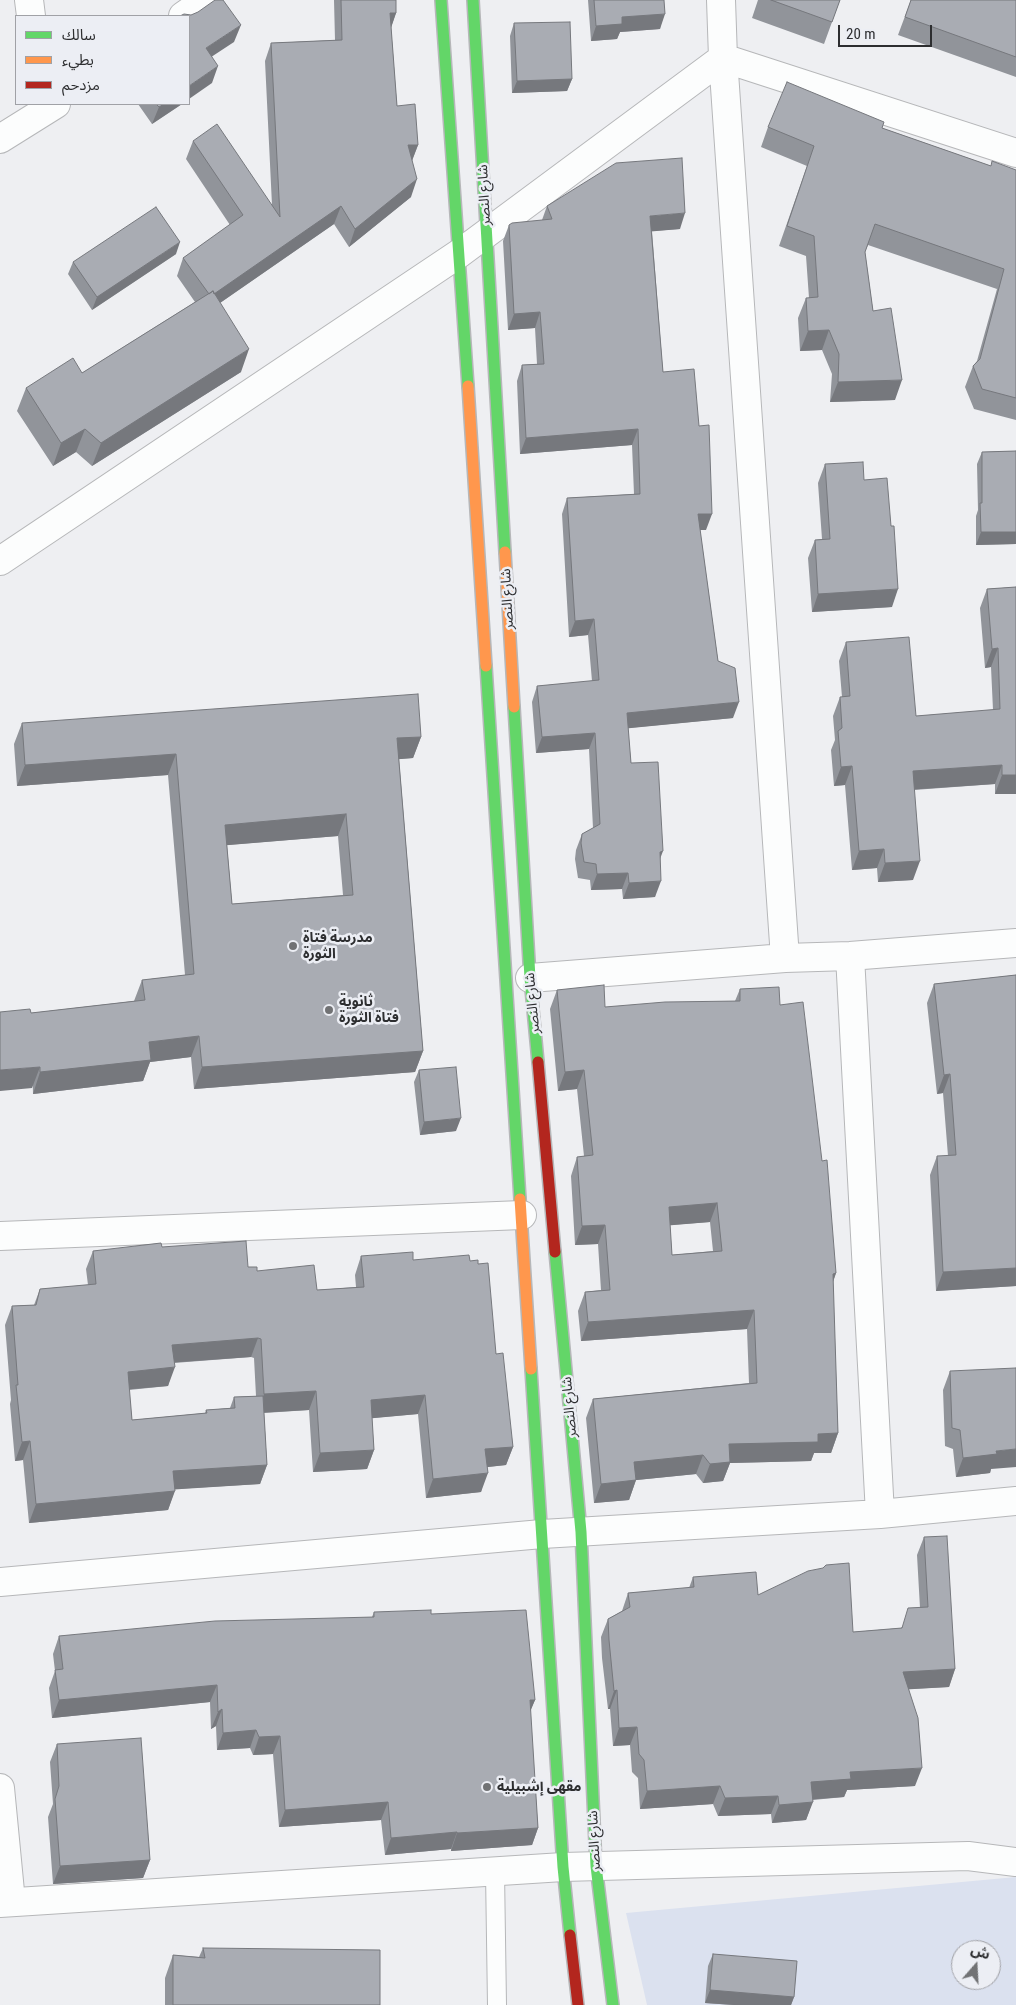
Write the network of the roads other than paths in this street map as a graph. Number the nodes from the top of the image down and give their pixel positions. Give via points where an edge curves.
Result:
1 (29, 0) edge
2 (206, 0) edge
3 (440, 0) edge
4 (474, 0) edge
5 (721, 0) edge
6 (31, 15) edge
7 (184, 15) edge
8 (723, 58) junction
9 (45, 108) edge
10 (0, 139) edge
11 (1016, 153) edge
12 (487, 232) junction
13 (460, 253) junction
14 (0, 561) edge
15 (1016, 943) edge
16 (850, 956) junction
17 (785, 958) junction
18 (530, 978) junction
19 (522, 1215) junction
20 (0, 1236) edge
21 (1016, 1501) edge
22 (880, 1514) junction
23 (581, 1532) junction
24 (542, 1534) junction
25 (0, 1582) edge
26 (0, 1788) edge
27 (1016, 1862) edge
28 (596, 1866) junction
29 (563, 1867) junction
30 (495, 1872) junction
31 (5, 1903) edge
32 (497, 2005) edge
33 (578, 2005) edge
34 (613, 2005) edge

1 - 6 street
2 - 7 street
3 - 13 street, شارع النصر
4 - 12 street, شارع النصر
5 - 8 street
8 - 11 street
8 - 12 street
8 - 17 street
9 - 10 street
12 - 13 street
12 - 18 street, شارع النصر
13 - 14 street
13 - 19 street, شارع النصر
15 - 16 street
16 - 17 street
16 - 22 street
17 - 18 street
18 - 23 street, شارع النصر
19 - 20 street
19 - 24 street, شارع النصر
21 - 22 street
22 - 23 street
23 - 24 street
23 - 28 street, شارع النصر
24 - 25 street
24 - 29 street, شارع النصر
26 - 31 street
27 - 28 street via 968,1856
28 - 29 street
28 - 34 street, شارع النصر
29 - 30 street
29 - 33 street, شارع النصر
30 - 31 street
30 - 32 lane

